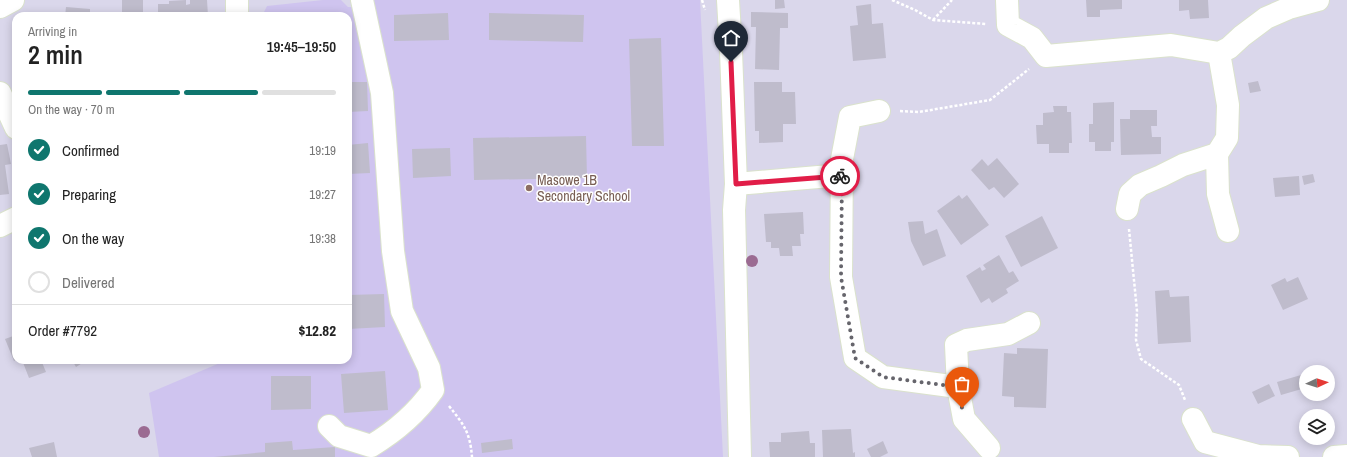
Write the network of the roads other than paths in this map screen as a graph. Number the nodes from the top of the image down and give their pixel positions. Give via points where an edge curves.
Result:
1 (13, 0) edge
2 (237, 0) edge
3 (362, 0) edge
4 (728, 0) edge
5 (1007, 0) edge
6 (1318, 0) edge
7 (0, 7) edge
8 (236, 12) edge
9 (1219, 53) junction
10 (0, 93) edge
11 (879, 111) road end
12 (12, 119) edge
13 (1217, 154) junction
14 (842, 175) junction
15 (736, 184) junction
16 (1127, 209) road end
17 (12, 220) edge
18 (0, 226) edge
19 (1228, 231) dead end
20 (1029, 323) dead end
21 (958, 387) junction
22 (1193, 419) road end
23 (329, 426) dead end
24 (989, 448) dead end
25 (1347, 456) edge
26 (740, 457) edge
27 (1258, 457) edge
28 (1288, 457) edge
29 (1334, 457) edge

1 - 7 street
2 - 8 street
3 - 23 street via 382,93 392,251 402,311 429,368 433,390 405,422 371,446 340,436
4 - 15 street
5 - 9 street via 1008,25 1032,38 1046,56 1171,46
6 - 9 street via 1266,18
9 - 13 street via 1228,105 1227,138
10 - 12 street
11 - 14 street via 850,117 842,159
13 - 16 street via 1183,165 1140,185 1130,194
13 - 19 street via 1218,194
14 - 15 street
14 - 21 street via 841,277 855,358 883,377
15 - 26 street via 734,210
17 - 18 street
20 - 21 street via 1008,334 967,340 956,345
21 - 24 street via 964,419
22 - 27 street via 1205,442
25 - 29 street
27 - 28 street

